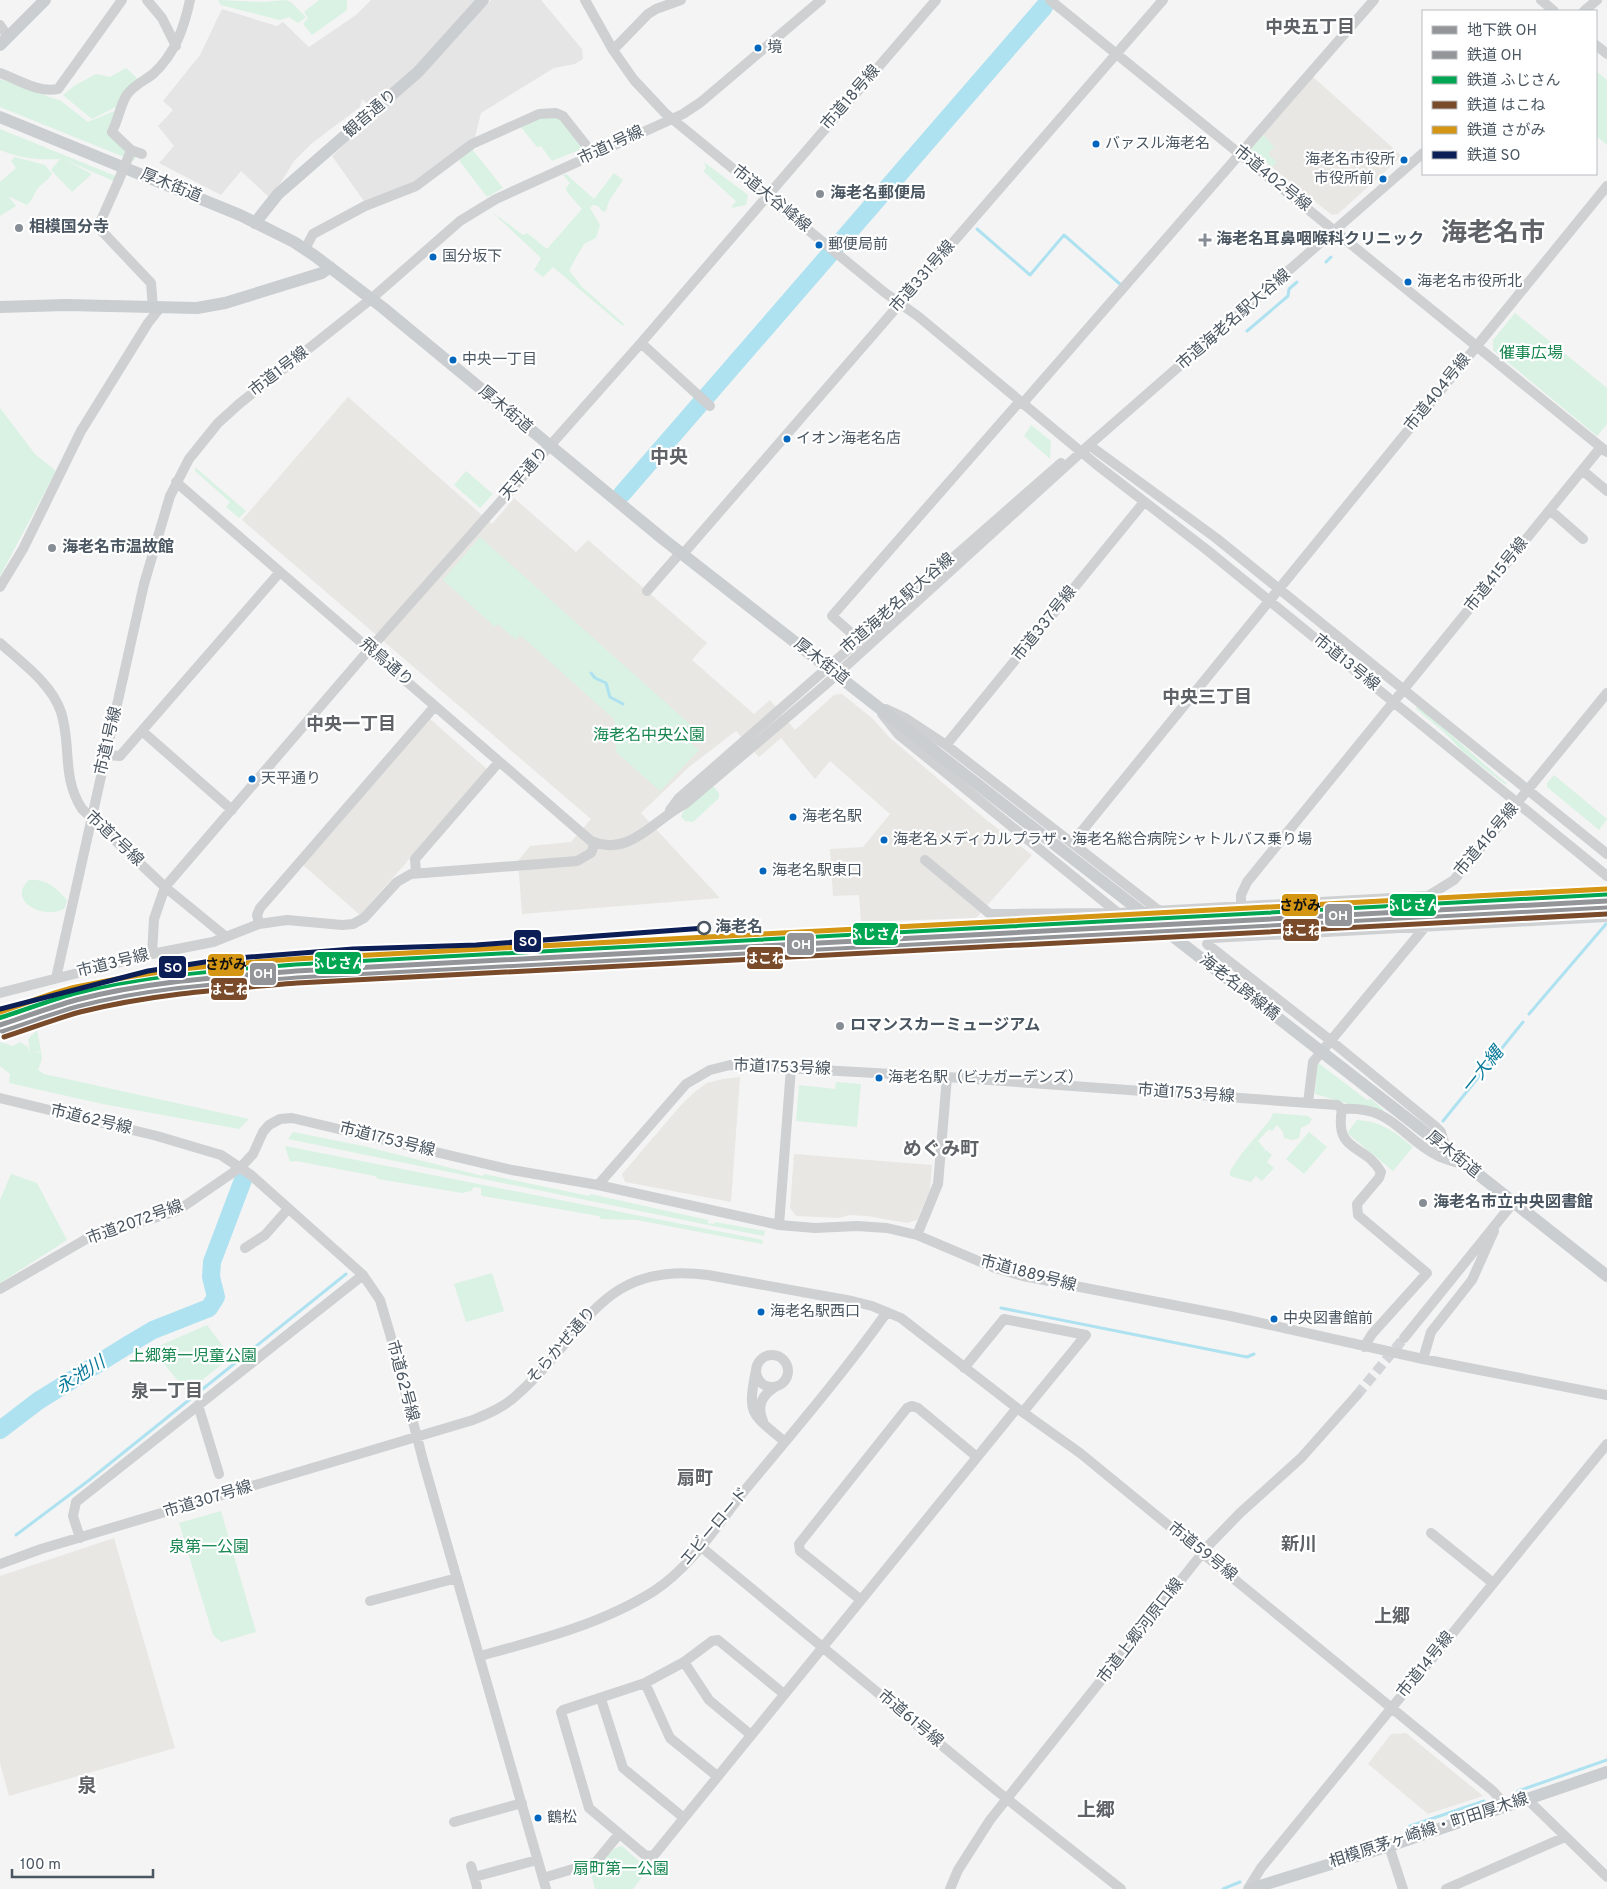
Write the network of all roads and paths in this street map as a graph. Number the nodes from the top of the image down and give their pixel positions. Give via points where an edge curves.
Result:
1 (46, 0) edge
2 (122, 0) edge
3 (148, 0) edge
4 (190, 0) edge
5 (483, 0) edge
6 (585, 0) edge
7 (681, 0) edge
8 (821, 0) edge
9 (936, 0) edge
10 (1163, 0) edge
11 (1374, 0) edge
12 (1541, 0) edge
13 (1597, 0) edge
14 (1051, 1) edge
15 (1553, 10) edge
16 (1585, 10) edge
17 (0, 25) edge
18 (4, 41) edge
19 (176, 46) junction
20 (1597, 46) edge
21 (613, 50) junction
22 (1607, 54) edge
23 (1116, 55) junction
24 (0, 73) edge
25 (0, 117) edge
26 (672, 119) junction
27 (131, 151) junction
28 (1240, 153) junction
29 (142, 154) dead end
30 (593, 154) junction
31 (1422, 154) edge
32 (1607, 186) edge
33 (766, 196) junction
34 (255, 223) junction
35 (1335, 230) junction
36 (305, 249) junction
37 (330, 267) junction
38 (371, 299) junction
39 (901, 303) junction
40 (0, 307) edge
41 (156, 308) junction
42 (641, 343) junction
43 (1476, 347) junction
44 (705, 401) dead end
45 (1022, 402) junction
46 (549, 447) junction
47 (1083, 449) junction
48 (1604, 450) edge
49 (1582, 470) junction
50 (176, 482) junction
51 (1607, 491) edge
52 (1144, 502) junction
53 (1550, 510) junction
54 (1584, 539) dead end
55 (682, 553) junction
56 (280, 572) junction
57 (0, 587) edge
58 (649, 589) dead end
59 (1279, 589) junction
60 (1269, 601) junction
61 (858, 639) junction
62 (0, 643) edge
63 (371, 649) junction
64 (832, 670) junction
65 (1403, 689) junction
66 (1607, 693) edge
67 (872, 702) junction
68 (1393, 702) junction
69 (435, 706) junction
70 (142, 731) junction
71 (919, 739) joint
72 (946, 745) junction
73 (106, 755) junction
74 (499, 762) junction
75 (1528, 790) junction
76 (1518, 803) junction
77 (232, 810) junction
78 (92, 820) junction
79 (1072, 842) junction
80 (596, 843) junction
81 (1607, 854) edge
82 (927, 861) dead end
83 (416, 873) junction
84 (1607, 876) edge
85 (165, 887) junction
86 (1241, 907) junction
87 (1158, 910) junction
88 (1118, 913) junction
89 (1607, 917) edge
90 (259, 924) junction
91 (1425, 927) junction
92 (225, 936) junction
93 (152, 954) junction
94 (56, 978) junction
95 (0, 993) edge
96 (1330, 1040) junction
97 (791, 1068) junction
98 (947, 1077) junction
99 (0, 1098) edge
100 (1308, 1103) junction
101 (1342, 1109) junction
102 (1417, 1126) joint
103 (1446, 1149) junction
104 (1466, 1165) junction
105 (241, 1167) junction
106 (598, 1185) junction
107 (1513, 1203) junction
108 (288, 1209) junction
109 (1498, 1221) junction
110 (778, 1225) junction
111 (917, 1236) junction
112 (245, 1248) dead end
113 (364, 1275) junction
114 (1607, 1276) edge
115 (0, 1289) edge
116 (887, 1312) junction
117 (1404, 1338) tunnel mouth
118 (1364, 1347) junction
119 (1423, 1359) junction
120 (964, 1368) junction
121 (756, 1370) junction
122 (777, 1386) junction
123 (1357, 1395) tunnel mouth
124 (1607, 1396) edge
125 (198, 1405) junction
126 (1020, 1410) junction
127 (764, 1424) junction
128 (417, 1438) junction
129 (785, 1442) junction
130 (1607, 1444) edge
131 (977, 1457) junction
132 (219, 1474) dead end
133 (1431, 1533) dead end
134 (80, 1538) junction
135 (700, 1546) junction
136 (1203, 1553) junction
137 (0, 1564) edge
138 (457, 1578) junction
139 (1493, 1583) junction
140 (861, 1600) junction
141 (370, 1601) dead end
142 (823, 1647) junction
143 (480, 1656) junction
144 (684, 1662) junction
145 (645, 1683) junction
146 (784, 1694) junction
147 (601, 1699) junction
148 (1392, 1707) junction
149 (750, 1735) junction
150 (1607, 1772) edge
151 (717, 1776) junction
152 (1007, 1799) junction
153 (1526, 1799) junction
154 (522, 1803) junction
155 (1506, 1806) junction
156 (684, 1818) junction
157 (454, 1822) dead end
158 (619, 1834) junction
159 (1565, 1837) junction
160 (1389, 1846) junction
161 (537, 1860) junction
162 (471, 1866) dead end
163 (1607, 1877) edge
164 (543, 1878) junction
165 (546, 1889) edge
166 (950, 1889) edge
167 (1121, 1889) edge
168 (1249, 1889) edge
169 (1403, 1889) edge
170 (1446, 1889) edge

1 - 18 main road
2 - 24 street via 58,89 38,88
3 - 19 street via 162,18
4 - 19 street
5 - 34 main road, 観音通り via 418,72 278,194
6 - 21 street, 市道大谷峰線
7 - 21 street via 648,14
8 - 26 street, 市道1号線 via 701,102
9 - 33 street, 市道18号線
10 - 23 street, 市道331号線
11 - 28 street
12 - 15 street
13 - 16 street
14 - 23 street, 市道402号線
17 - 18 street
19 - 27 street via 166,61 127,95 120,110 112,132
20 - 22 street
21 - 26 street, 市道大谷峰線 via 634,80
23 - 28 street, 市道402号線
23 - 39 street, 市道331号線
25 - 34 main road, 厚木街道
26 - 30 street, 市道1号線
26 - 33 street, 市道大谷峰線
27 - 29 street
27 - 41 street, bridge via 98,227 151,283
28 - 35 street, 市道402号線
28 - 45 street
30 - 36 street via 563,116 539,114 472,144 416,186 365,206 313,234
30 - 38 street, 市道1号線 via 496,199 460,221
31 - 35 street, 市道海老名駅大谷線
32 - 43 street, 市道404号線
33 - 39 street, 市道大谷峰線
33 - 42 street, 天平通り
34 - 36 main road, 厚木街道
35 - 43 street, 市道402号線
35 - 47 street, 市道海老名駅大谷線
36 - 37 main road, 厚木街道
37 - 38 main road, 厚木街道
37 - 41 main road via 322,273 225,303 198,308
38 - 46 main road, 厚木街道
38 - 50 street, 市道1号線 via 225,417 189,459
39 - 45 street, 市道大谷峰線
39 - 55 street, 市道331号線
40 - 41 main road
41 - 57 street via 81,431 23,549
42 - 44 street
42 - 46 street, 天平通り
43 - 48 street, 市道402号線
43 - 59 street, 市道404号線
45 - 47 street, 市道大谷峰線
45 - 61 street via 832,616
46 - 55 main road, 厚木街道
46 - 63 street, 天平通り
47 - 52 street, 市道13号線
47 - 59 street, 市道13号線 via 1216,538
47 - 61 street, 市道海老名駅大谷線
47 - 64 street, 市道海老名駅大谷線
48 - 49 street, 市道415号線
49 - 51 street
49 - 53 street, 市道415号線
50 - 56 street, 飛鳥通り
50 - 73 street, 市道1号線 via 144,584
52 - 60 street, 市道13号線
52 - 72 street, 市道337号線
53 - 54 street
53 - 65 street, 市道415号線
55 - 58 street, 市道331号線
55 - 64 main road, 厚木街道
56 - 63 street, 飛鳥通り
56 - 70 street
59 - 60 street, 市道404号線
59 - 65 street, 市道13号線
60 - 68 street, 市道13号線
60 - 79 street, 市道404号線
61 - 64 street, 市道海老名駅大谷線
62 - 78 street, 市道7号線 via 40,679 53,697 61,714 73,795
63 - 69 street, 飛鳥通り
63 - 77 street, 天平通り
64 - 67 main road, 厚木街道
64 - 80 street, 市道海老名駅大谷線 via 630,842 610,846
65 - 68 street, 市道415号線
65 - 75 street, 市道13号線
66 - 75 street, 市道416号線
67 - 71 main road, 厚木街道
67 - 72 street via 905,718
67 - 88 street via 898,734
68 - 76 street, 市道13号線
68 - 86 street, 市道415号線 via 1247,882 1241,895
69 - 74 street, 飛鳥通り
69 - 90 street via 260,908
70 - 73 street via 120,756
70 - 77 street
71 - 102 main road, 海老名跨線橋, bridge
72 - 79 street
73 - 78 street, 市道1号線
74 - 80 street, 飛鳥通り
74 - 83 street via 415,859
75 - 76 street, 市道416号線
75 - 81 street, 市道13号線
76 - 84 street, 市道13号線
76 - 86 street, 市道416号線 via 1454,880 1428,896
77 - 85 street, 天平通り
78 - 85 street, 市道7号線
78 - 94 street, 市道1号線
79 - 87 street
80 - 83 street via 591,853 577,861
82 - 88 street, 市道416号線 via 990,914
83 - 90 street, 市道3号線 via 401,879 364,918 348,925 287,920
85 - 92 street, 市道7号線
85 - 93 street via 154,918
86 - 87 street, 市道416号線
87 - 88 street, 市道416号線
89 - 91 street
90 - 92 street, 市道3号線
91 - 96 street
91 - 96 street via 1212,938 1207,944
92 - 93 street, 市道3号線 via 213,942
93 - 94 street, 市道3号線
94 - 95 street, 市道3号線
96 - 100 street via 1313,1062
96 - 103 street via 1441,1132
97 - 98 street, 市道1753号線
97 - 106 street, 市道1753号線 via 730,1065 699,1076 676,1095
97 - 110 street
98 - 100 street, 市道1753号線
98 - 111 street via 938,1184
99 - 105 street, 市道62号線 via 188,1144 218,1154
100 - 101 street, 市道1753号線 via 1337,1105
101 - 104 street, 市道1753号線 via 1354,1108 1386,1116 1441,1158
101 - 118 street via 1340,1127 1343,1138 1380,1172 1379,1178 1356,1206 1359,1217 1427,1273
102 - 103 main road, 厚木街道
103 - 104 main road, 厚木街道
104 - 107 main road, 厚木街道
105 - 106 street, 市道1753号線 via 253,1154 265,1129 277,1120 292,1118 512,1170
105 - 108 street, 市道62号線
105 - 115 street, 市道2072号線 via 177,1211 88,1238
106 - 110 street, 市道1889号線
107 - 109 street
107 - 114 main road, 厚木街道
108 - 112 street via 265,1235
108 - 113 street, 市道62号線
109 - 117 street
109 - 119 street via 1472,1280 1431,1332
110 - 111 street, 市道1889号線 via 815,1228 872,1226
111 - 118 street, 市道1889号線 via 1023,1276 1230,1316
113 - 125 street
113 - 128 street, 市道62号線 via 380,1300
116 - 120 street, 市道59号線 via 901,1318
116 - 128 street, そらかぜ通り via 846,1300 703,1274 650,1278 621,1289 593,1309 533,1380 505,1405 464,1424
116 - 129 street, エビーロード
118 - 119 street, 市道1889号線
119 - 124 street, 市道1889号線
120 - 126 street, 市道59号線
120 - 126 street via 1004,1319 1086,1335
121 - 122 street via 763,1384
121 - 122 street via 764,1357 779,1356 786,1364 787,1374
121 - 127 street via 751,1408
122 - 127 street via 760,1402
123 - 136 street, 市道上郷河原口線 via 1301,1458 1240,1513
125 - 132 street
125 - 134 street via 76,1502 73,1516
126 - 131 street
126 - 136 street, 市道59号線
127 - 129 street
128 - 134 street, 市道307号線
128 - 138 street, 市道62号線
129 - 135 street, エビーロード
130 - 139 street, 市道14号線
131 - 140 street
131 - 140 street via 912,1406 907,1408 799,1544 800,1551
133 - 139 street
134 - 137 street, 市道307号線
135 - 142 street, 市道61号線
135 - 143 street, エビーロード via 670,1579 629,1606 591,1622
136 - 148 street, 市道59号線
136 - 152 street, 市道上郷河原口線
138 - 141 street
138 - 143 street, 市道62号線
139 - 148 street, 市道14号線
140 - 142 street
142 - 146 street
142 - 152 street, 市道61号線
143 - 154 street, 市道62号線
144 - 145 street
144 - 146 street via 718,1640
144 - 149 street via 708,1700
145 - 147 street
145 - 151 street via 670,1738
146 - 149 street
147 - 156 street via 623,1768
147 - 158 street via 561,1712 589,1808
148 - 155 street, 市道59号線 via 1493,1791
148 - 168 street, 市道14号線 via 1261,1868
149 - 151 street
150 - 153 main road, 相模原茅ヶ崎線・町田厚木線
151 - 156 street
152 - 166 street, 市道上郷河原口線 via 974,1844
152 - 167 street, 市道61号線
153 - 155 main road, 相模原茅ヶ崎線・町田厚木線
153 - 159 street
154 - 157 street
154 - 161 street, 市道62号線
155 - 160 main road, 相模原茅ヶ崎線・町田厚木線
156 - 158 street via 650,1856
158 - 164 street via 596,1862
159 - 163 street
159 - 170 street
160 - 168 main road, 相模原茅ヶ崎線・町田厚木線
160 - 169 street
161 - 162 street via 476,1882
161 - 164 street, 市道62号線
164 - 165 street, 市道62号線

